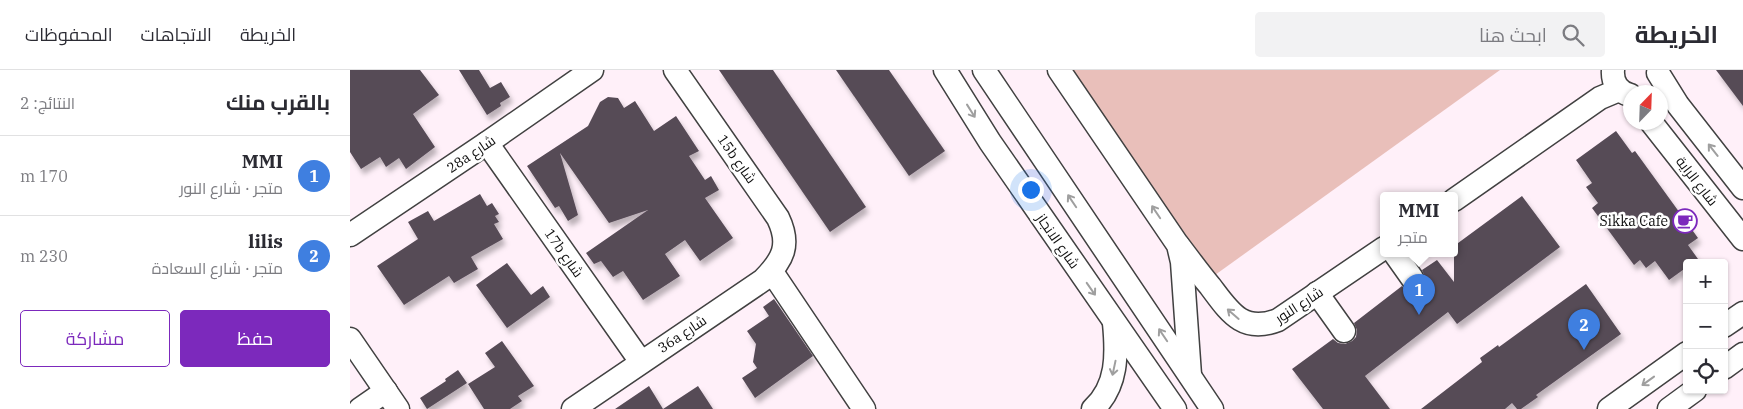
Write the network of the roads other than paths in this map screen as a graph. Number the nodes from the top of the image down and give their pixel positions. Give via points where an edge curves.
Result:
1 (592, 70) edge
2 (675, 70) edge
3 (945, 70) edge
4 (984, 70) edge
5 (1059, 70) edge
6 (1080, 70) edge
7 (1623, 91) edge
8 (1074, 92) junction
9 (1668, 101) edge
10 (1657, 130) edge
11 (487, 144) junction
12 (1743, 188) edge
13 (1458, 197) edge
14 (350, 235) edge
15 (1743, 239) edge
16 (1178, 245) junction
17 (1380, 251) edge
18 (784, 252) joint
19 (1397, 257) edge
20 (772, 272) junction
21 (1412, 278) dead end
22 (1317, 293) junction
23 (1743, 313) edge
24 (1114, 322) junction
25 (1728, 323) edge
26 (1344, 331) dead end
27 (350, 339) edge
28 (1743, 354) edge
29 (1683, 356) edge
30 (641, 362) junction
31 (1728, 365) edge
32 (1190, 376) junction
33 (1689, 394) edge
34 (392, 400) edge
35 (360, 409) edge
36 (573, 409) edge
37 (864, 409) edge
38 (1093, 409) edge
39 (1175, 409) edge
40 (1212, 409) edge
41 (1609, 409) edge
42 (1669, 409) edge

1 - 11 street, 28a شارع
2 - 18 street, 15b شارع via 778,218 783,228
3 -> 24 street, شارع الانجاز via 990,142
32 -> 4 street
5 - 8 street, شارع النور
6 - 8 street
7 - 13 street
16 -> 8 street, شارع النور
12 -> 9 street via 1678,105
10 - 15 street, شارع الراية
11 - 14 street, 28a شارع
11 - 30 street, 17b شارع
22 -> 16 street, شارع النور via 1278,320 1263,325 1238,319
16 - 32 street
17 - 22 street, شارع النور
18 - 20 street, 36a شارع
19 - 21 street
20 - 30 street, 36a شارع
20 - 37 street
22 - 26 street
23 - 25 street
24 -> 38 street via 1117,348 1114,371 1105,394
24 - 39 street, شارع الانجاز
27 - 34 street
28 - 31 street
29 -> 41 street
30 - 36 street, 36a شارع
32 - 40 street
33 - 42 street
34 - 35 street

